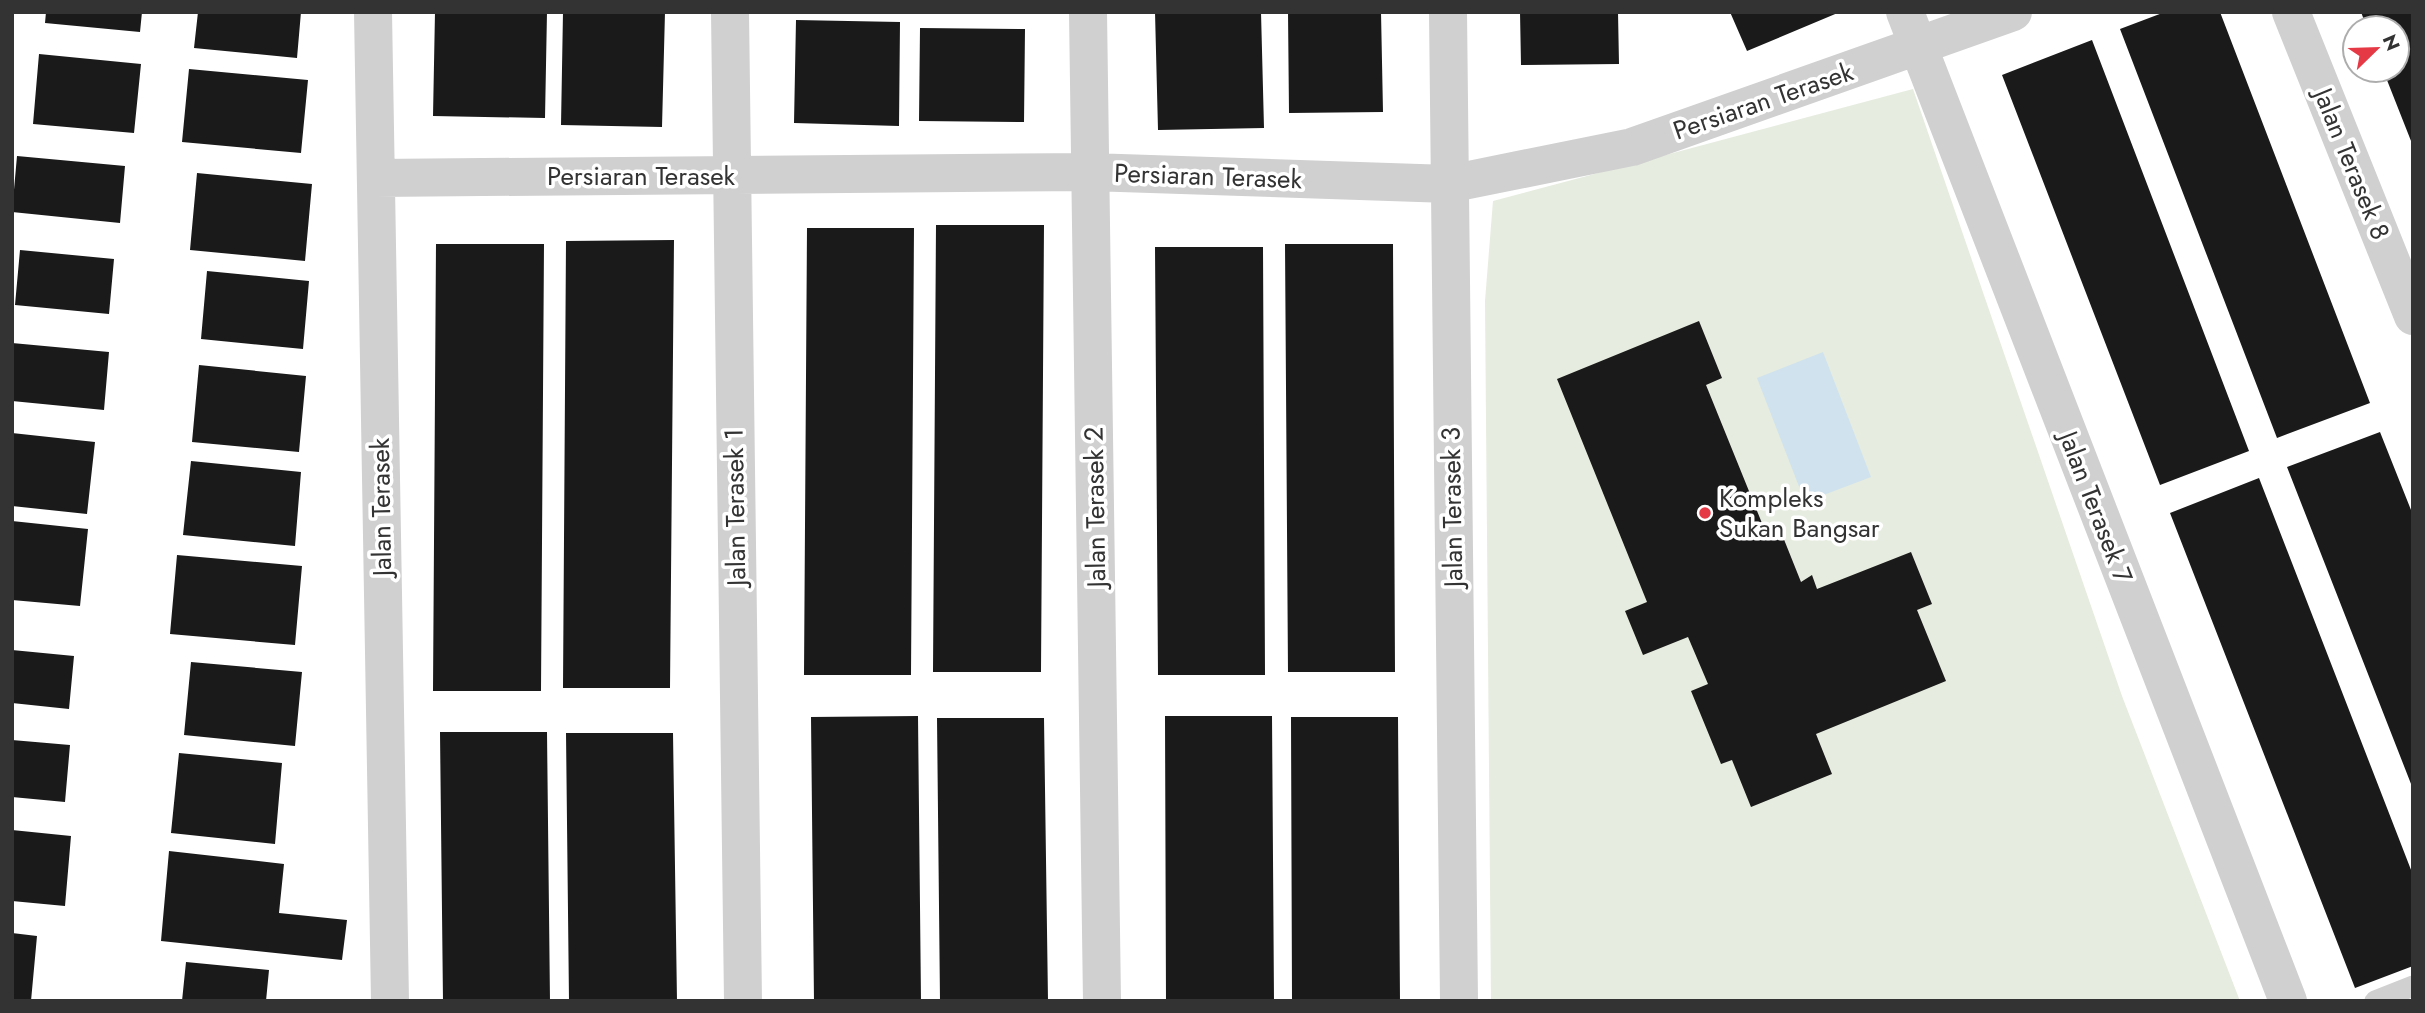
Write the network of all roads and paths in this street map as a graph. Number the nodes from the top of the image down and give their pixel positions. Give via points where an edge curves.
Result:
1 (373, 12) edge
2 (730, 12) edge
3 (1088, 12) edge
4 (1448, 12) edge
5 (2013, 12) edge
6 (2291, 12) edge
7 (1911, 29) edge
8 (1090, 172) junction
9 (730, 175) junction
10 (376, 178) junction
11 (1449, 184) junction
12 (2413, 316) edge
13 (2413, 986) edge
14 (390, 1001) edge
15 (743, 1001) edge
16 (1102, 1001) edge
17 (1458, 1001) edge
18 (2288, 1001) edge
19 (2375, 1001) edge

1 - 10 street, Jalan Terasek
2 - 9 street, Jalan Terasek 1
3 - 8 street, Jalan Terasek 2
4 - 11 street, Jalan Terasek 3
5 - 7 street, Persiaran Terasek
6 - 12 street, Jalan Terasek 8
7 - 11 street, Persiaran Terasek via 1632,147
7 - 18 street, Jalan Terasek 7
8 - 9 street, Persiaran Terasek
8 - 11 street, Persiaran Terasek
8 - 16 street, Jalan Terasek 2
9 - 10 street, Persiaran Terasek
9 - 15 street, Jalan Terasek 1
10 - 14 street, Jalan Terasek
11 - 17 street, Jalan Terasek 3
13 - 19 lane

